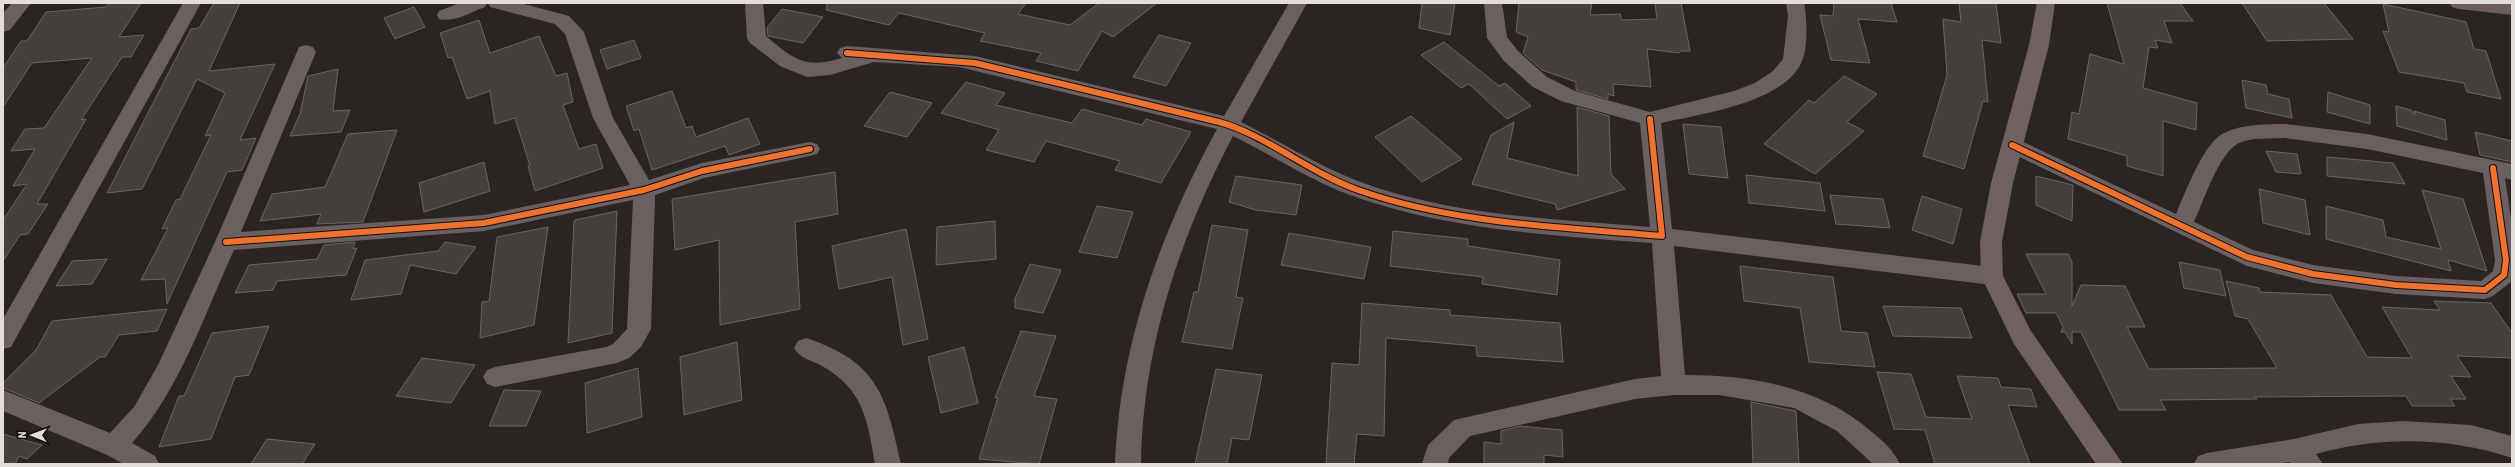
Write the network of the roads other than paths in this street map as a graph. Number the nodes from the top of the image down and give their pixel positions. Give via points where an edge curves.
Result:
1 (22, 3) edge
2 (192, 3) edge
3 (478, 3) edge
4 (497, 3) edge
5 (754, 3) edge
6 (1298, 3) edge
7 (1493, 3) edge
8 (1795, 3) edge
9 (2046, 3) edge
10 (2459, 3) edge
11 (2512, 9) edge
12 (446, 15) dead end
13 (3, 26) edge
14 (306, 52) dead end
15 (847, 53) dead end
16 (873, 56) junction
17 (1650, 119) junction
18 (1230, 126) junction
19 (2012, 145) junction
20 (810, 149) dead end
21 (2502, 170) edge
22 (644, 190) junction
23 (2182, 226) junction
24 (1662, 236) junction
25 (226, 242) junction
26 (1992, 276) junction
27 (3, 340) edge
28 (806, 348) dead end
29 (495, 377) dead end
30 (1674, 385) junction
31 (3, 400) edge
32 (114, 446) junction
33 (2512, 447) edge
34 (2302, 457) edge
35 (146, 464) edge
36 (888, 464) edge
37 (1128, 464) edge
38 (1435, 464) edge
39 (1887, 464) edge
40 (2110, 464) edge
41 (2207, 464) edge

1 - 13 street
2 - 27 street
3 - 12 street
4 - 22 street via 562,20 570,26 602,118
5 - 16 street via 757,38 776,55 807,70 836,66
6 - 18 street
7 - 17 street via 1497,38 1511,56 1540,82 1568,96
8 - 17 street via 1798,16 1793,60 1780,76 1762,88 1739,97
9 - 19 street via 2039,46
10 - 11 street
14 - 25 street
15 - 16 street
16 - 18 street via 940,57 975,63 1128,98
17 - 24 street
18 - 24 street via 1312,171 1358,190 1402,203 1450,213
18 - 37 street via 1194,194 1172,244 1149,316 1134,393
19 - 23 street
19 - 26 street via 1991,242
20 - 22 street via 702,171
21 - 23 street via 2360,140 2300,132 2255,132 2231,138 2218,150
21 - 23 street via 2506,260 2504,275 2485,290 2396,285 2314,274 2247,257
22 - 25 street via 484,223
22 - 29 street via 641,308 639,329 633,340 621,351 609,356
24 - 26 street
24 - 30 street
25 - 32 street via 153,398 144,414
26 - 40 street via 2022,337
28 - 36 street via 844,365 860,378 878,412
30 - 38 street via 1635,389 1463,427 1437,453
30 - 39 street via 1719,385 1798,399 1846,424
31 - 32 street
32 - 35 street
33 - 34 street via 2475,437 2442,432 2389,432 2339,438
34 - 41 street

